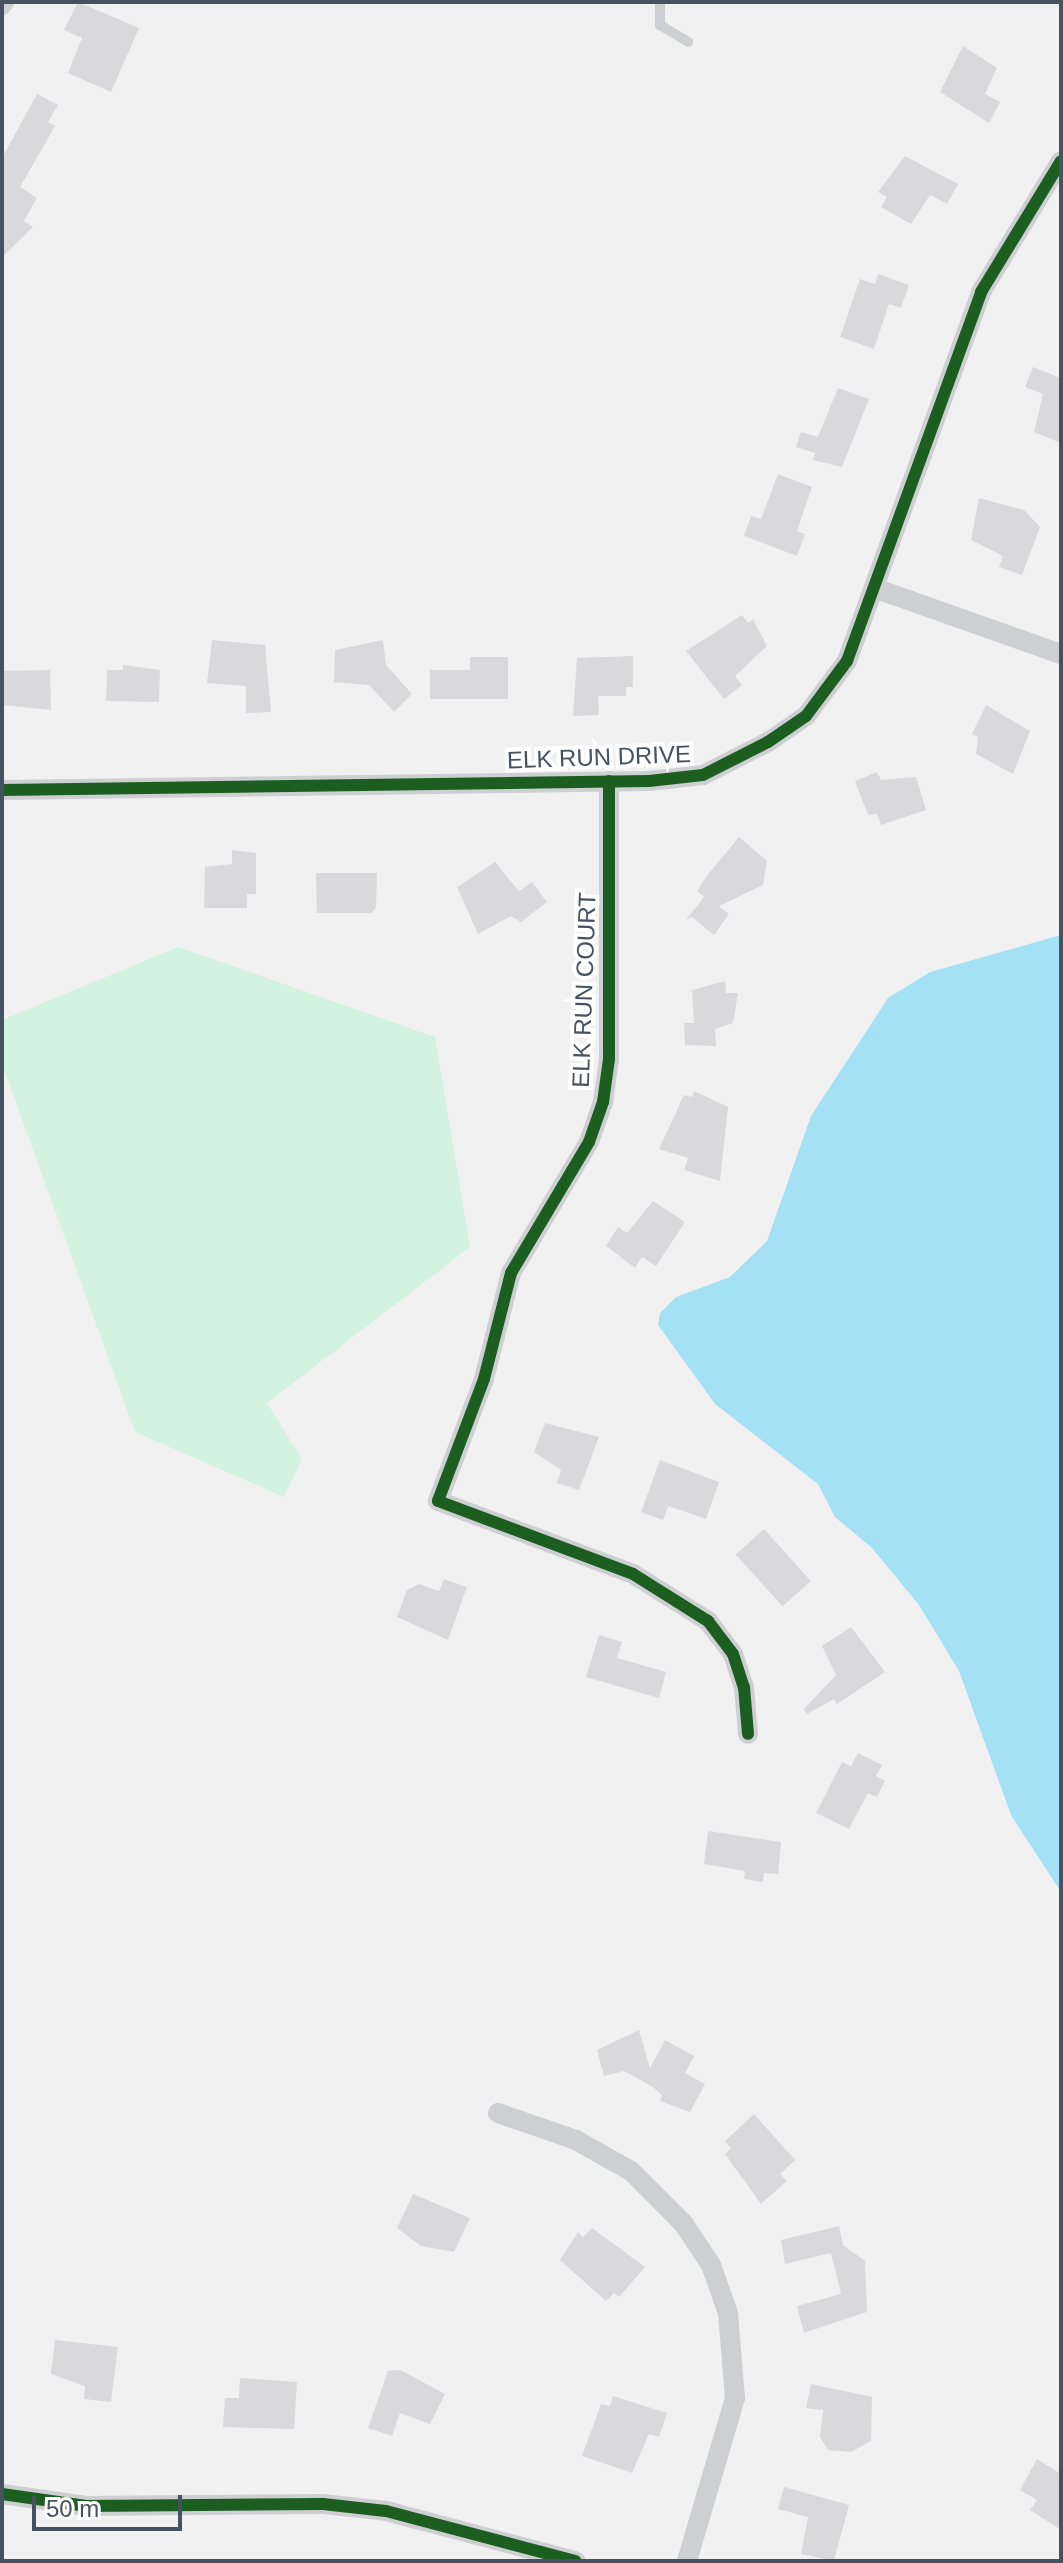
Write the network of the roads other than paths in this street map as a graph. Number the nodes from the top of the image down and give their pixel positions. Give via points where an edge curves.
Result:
1 (660, 2) edge
2 (688, 42) dead end
3 (1061, 161) edge
4 (877, 589) junction
5 (1061, 654) edge
6 (609, 781) junction
7 (2, 790) edge
8 (748, 1734) dead end
9 (498, 2113) dead end
10 (2, 2494) edge
11 (575, 2561) edge
12 (687, 2561) edge

1 - 2 lane via 660,25
3 - 4 street, ELK RUN DRIVE via 981,292
4 - 5 street
4 - 6 street, ELK RUN DRIVE via 831,686 793,725 703,775
6 - 7 street, ELK RUN DRIVE
6 - 8 street, ELK RUN COURT via 609,1059 603,1102 589,1142 511,1273 484,1379 438,1501 633,1574 708,1621 733,1654 744,1687
9 - 12 street via 576,2140 631,2171 683,2223 711,2265 728,2313 735,2398
10 - 11 street via 86,2506 323,2504 386,2511

